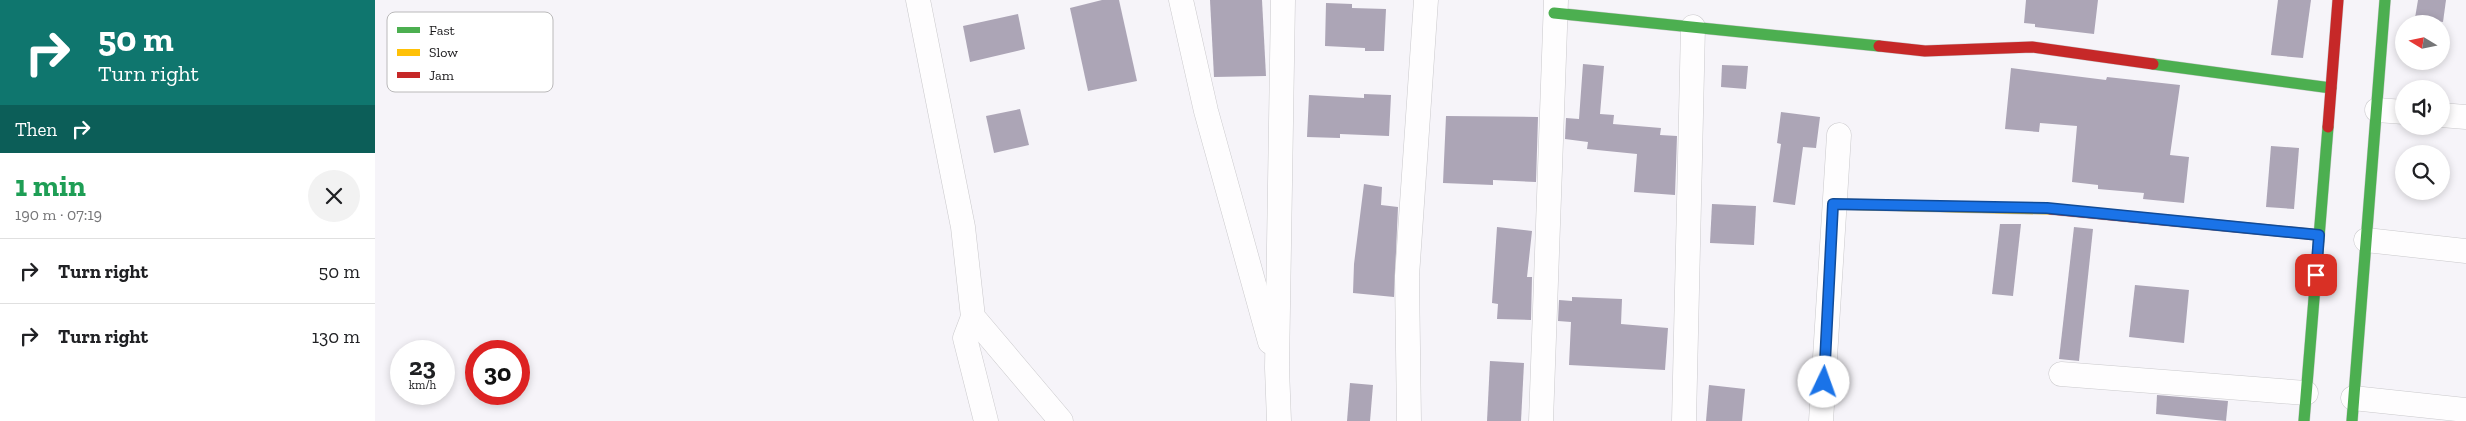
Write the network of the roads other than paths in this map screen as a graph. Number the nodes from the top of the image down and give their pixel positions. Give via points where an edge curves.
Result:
1 (918, 0) edge
2 (1181, 0) edge
3 (1283, 0) edge
4 (1426, 0) edge
5 (2338, 0) edge
6 (2385, 0) edge
7 (1555, 6) edge
8 (1693, 27) junction
9 (2331, 88) junction
10 (2377, 110) junction
11 (2395, 111) edge
12 (2450, 116) edge
13 (2466, 117) edge
14 (1839, 135) dead end
15 (1833, 204) junction
16 (2319, 235) junction
17 (2366, 240) junction
18 (2466, 250) edge
19 (973, 316) junction
20 (1277, 368) junction
21 (2061, 374) dead end
22 (2306, 394) junction
23 (2353, 410) edge
24 (2466, 410) edge
25 (986, 421) edge
26 (1061, 421) edge
27 (1279, 421) edge
28 (1409, 421) edge
29 (1541, 421) edge
30 (1684, 421) edge
31 (1821, 421) edge
32 (2304, 421) edge

1 - 19 street via 963,227
2 - 20 street via 1206,111
3 - 20 street
4 - 28 street via 1407,276
5 - 9 street
6 - 10 street
7 - 8 street
7 - 29 street
8 - 9 street via 1925,51 2031,47
8 - 30 street
9 - 16 street
10 - 11 street
10 - 17 street
12 - 13 street
14 - 15 street
15 - 16 street via 2047,208
15 - 31 street
16 - 22 street
17 - 18 street
17 - 23 street
19 - 25 street via 965,338
19 - 26 street
20 - 27 street
21 - 22 street
22 - 32 street
23 - 24 street

